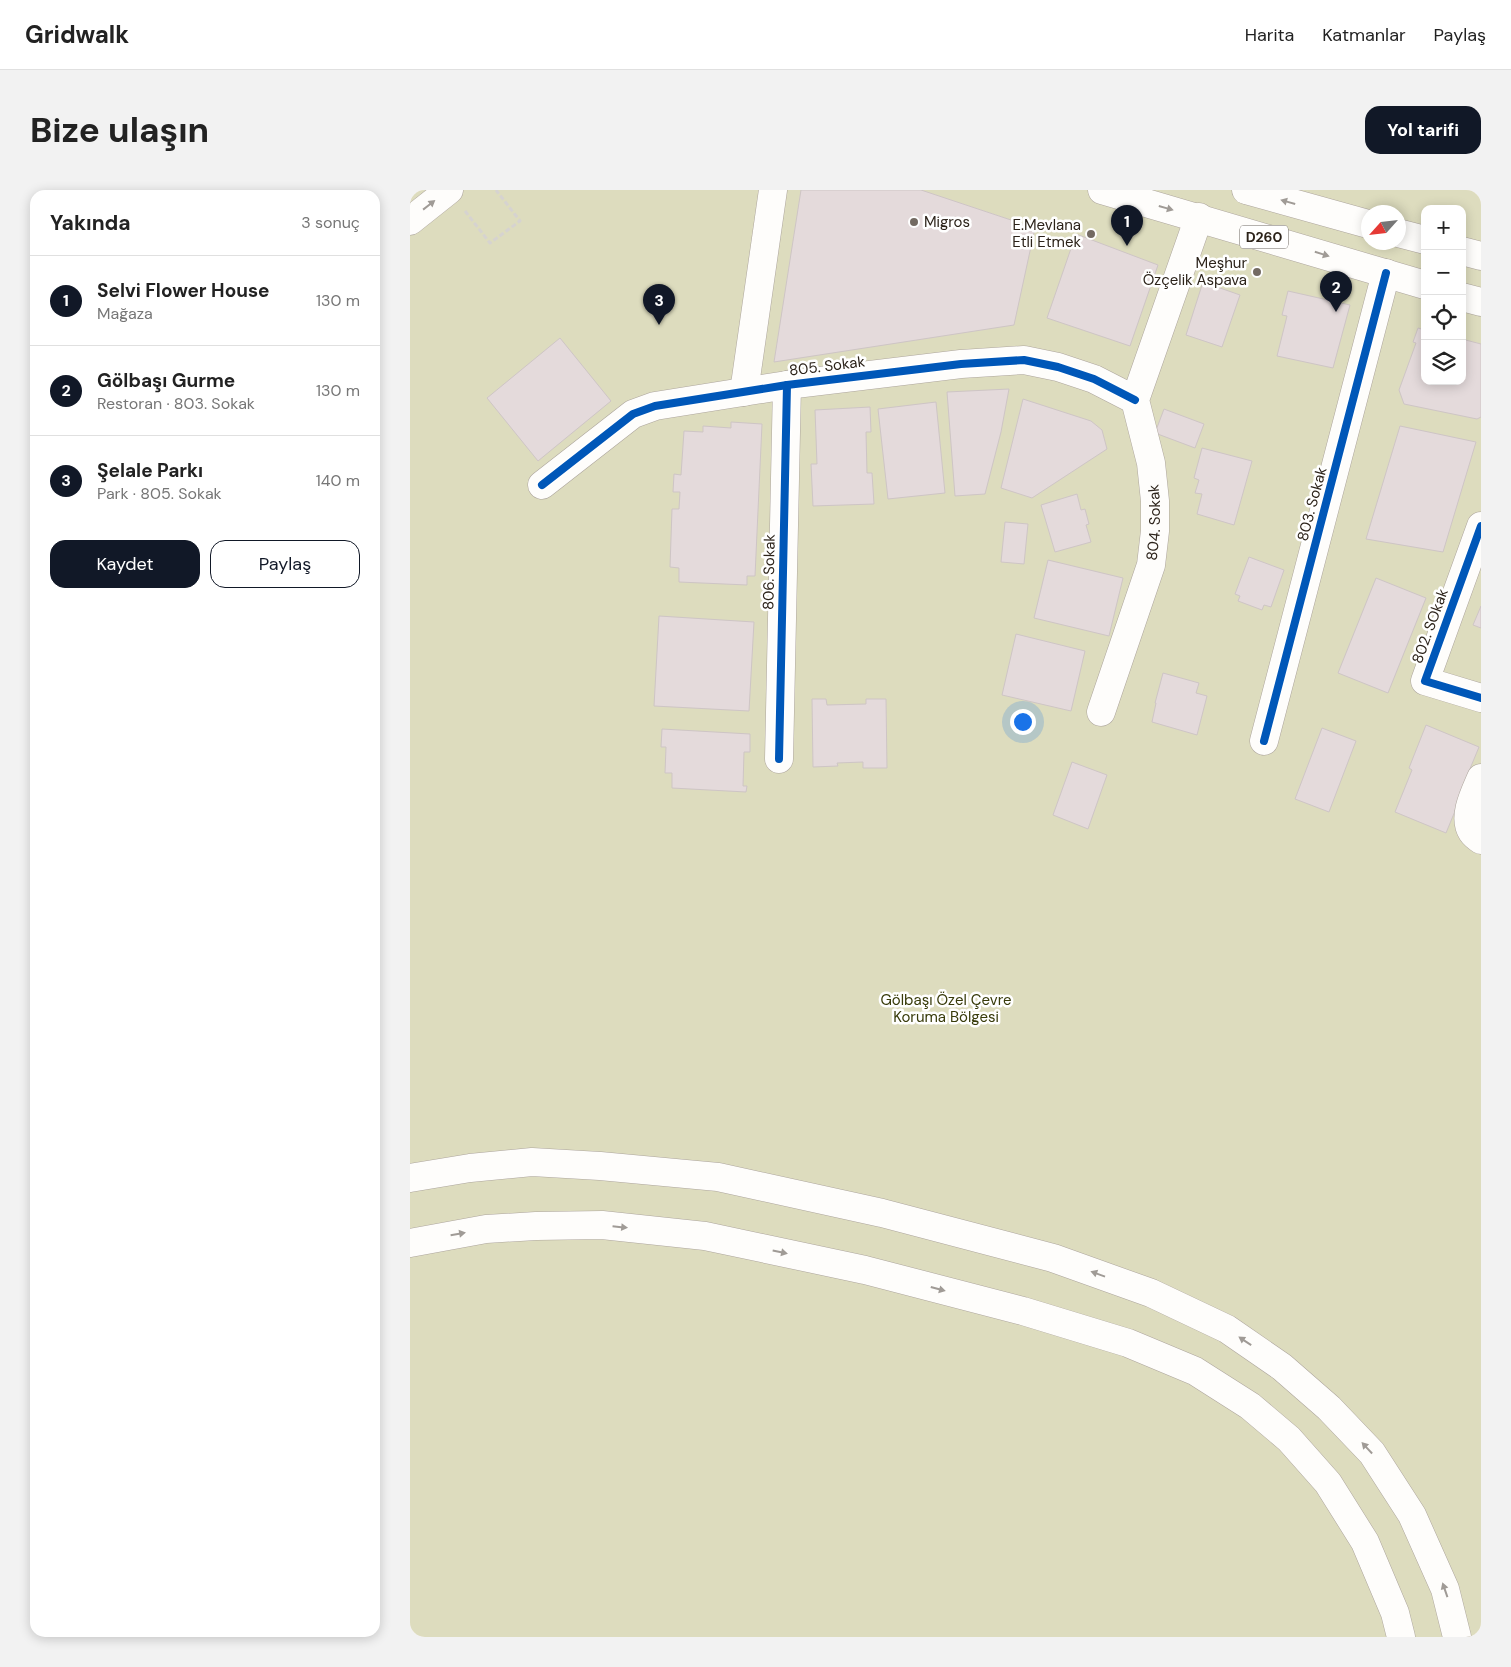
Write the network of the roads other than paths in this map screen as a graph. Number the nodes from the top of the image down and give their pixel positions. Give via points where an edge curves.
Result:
1 (773, 190) edge
2 (1102, 190) edge
3 (1246, 190) edge
4 (455, 198) edge
5 (1198, 217) junction
6 (410, 221) edge
7 (1361, 222) edge
8 (1406, 235) edge
9 (1421, 239) edge
10 (1466, 252) edge
11 (1481, 256) edge
12 (1386, 273) junction
13 (1421, 284) edge
14 (1466, 298) edge
15 (1481, 302) edge
16 (787, 385) junction
17 (744, 392) junction
18 (1135, 400) junction
19 (542, 485) dead end
20 (1481, 526) edge
21 (1481, 698) edge
22 (1101, 712) dead end
23 (1264, 741) dead end
24 (779, 759) dead end
25 (1481, 778) edge
26 (1481, 840) edge
27 (410, 1178) edge
28 (410, 1243) edge
29 (1401, 1637) edge
30 (1457, 1637) edge

1 - 17 main road
2 -> 5 main road, D260
7 -> 3 main road
6 -> 4 main road
5 -> 12 main road, D260
5 - 18 main road
8 - 9 main road
10 - 11 main road
12 - 13 main road, D260
12 - 23 main road, 803. Sokak
14 - 15 main road
16 - 17 main road, 805. Sokak
16 - 18 main road, 805. Sokak via 961,364 1024,360 1094,379
16 - 24 main road, 806. Sokak
17 - 19 main road, 805. Sokak via 655,406 632,414
18 - 22 main road, 804. Sokak via 1151,463 1155,531 1151,565
20 - 21 main road, 802. SOkak via 1425,681
25 - 26 main road via 1470,806 1469,822 1472,832
30 -> 27 main road via 1445,1589 1412,1515 1372,1453 1329,1408 1282,1367 1227,1329 1151,1293 1053,1258 882,1213 718,1177 532,1162
28 -> 29 main road via 486,1229 536,1226 602,1225 705,1236 865,1270 1023,1311 1128,1343 1196,1372 1250,1406 1289,1439 1328,1483 1365,1542 1395,1613

